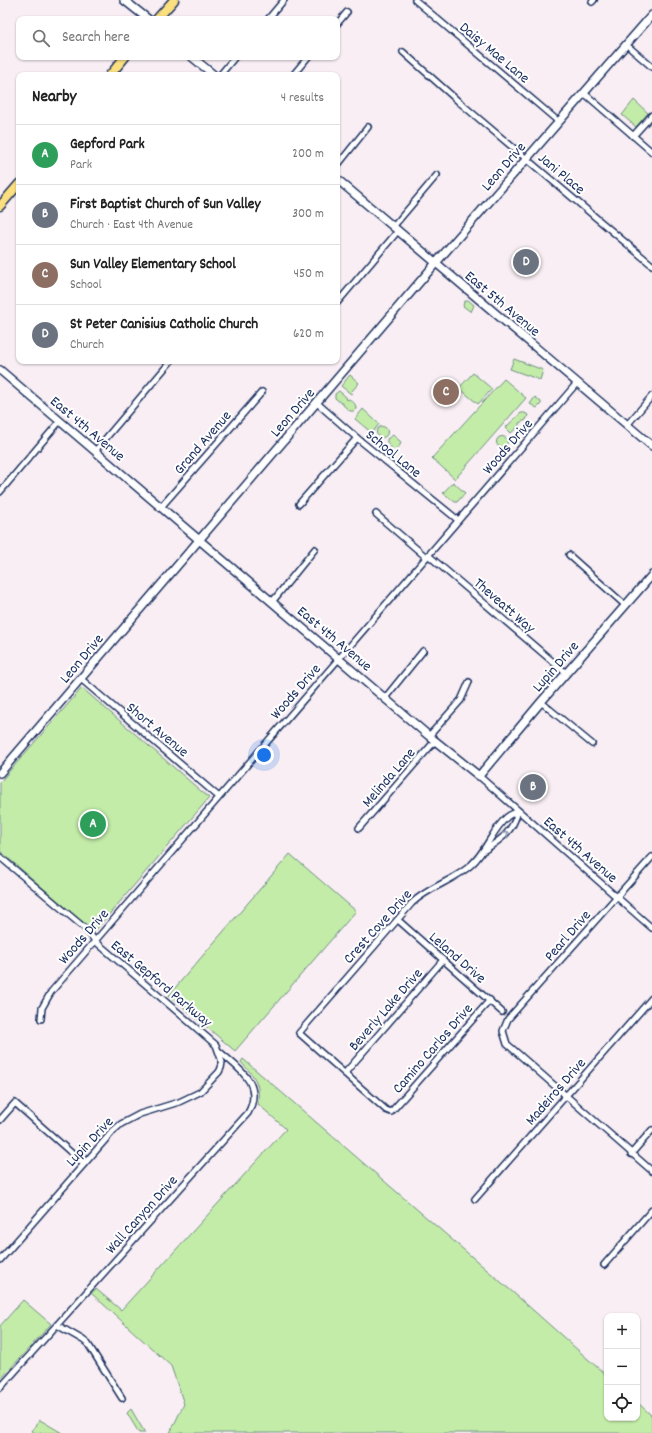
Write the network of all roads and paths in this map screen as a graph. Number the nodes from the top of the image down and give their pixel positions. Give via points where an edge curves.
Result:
1 (124, 0) edge
2 (174, 0) edge
3 (284, 0) edge
4 (415, 0) edge
5 (347, 12) dead end
6 (652, 15) edge
7 (144, 16) edge
8 (160, 16) edge
9 (271, 16) edge
10 (340, 20) edge
11 (628, 46) junction
12 (403, 52) dead end
13 (122, 60) edge
14 (196, 60) edge
15 (232, 60) edge
16 (306, 60) edge
17 (652, 67) edge
18 (112, 72) edge
19 (210, 72) edge
20 (222, 72) edge
21 (296, 72) edge
22 (584, 93) junction
23 (652, 115) edge
24 (559, 122) junction
25 (368, 127) dead end
26 (633, 136) junction
27 (652, 152) edge
28 (527, 159) junction
29 (340, 162) edge
30 (437, 175) dead end
31 (340, 182) edge
32 (16, 187) edge
33 (0, 206) edge
34 (396, 229) junction
35 (436, 263) junction
36 (652, 265) edge
37 (340, 299) edge
38 (168, 364) edge
39 (0, 370) edge
40 (577, 383) junction
41 (262, 392) dead end
42 (652, 396) edge
43 (317, 403) junction
44 (60, 421) junction
45 (627, 425) junction
46 (357, 438) junction
47 (652, 446) edge
48 (95, 451) junction
49 (0, 492) edge
50 (299, 504) dead end
51 (161, 508) junction
52 (376, 514) dead end
53 (458, 520) junction
54 (200, 539) junction
55 (315, 549) dead end
56 (569, 555) dead end
57 (427, 556) junction
58 (652, 575) edge
59 (272, 602) junction
60 (625, 604) junction
61 (423, 651) dead end
62 (339, 659) junction
63 (566, 673) junction
64 (81, 679) junction
65 (469, 682) dead end
66 (385, 698) junction
67 (541, 702) junction
68 (432, 738) junction
69 (592, 744) dead end
70 (0, 773) edge
71 (479, 776) junction
72 (220, 797) junction
73 (518, 811) junction
74 (359, 828) dead end
75 (485, 850) junction
76 (0, 857) edge
77 (652, 857) edge
78 (616, 897) junction
79 (398, 920) junction
80 (652, 928) edge
81 (95, 942) junction
82 (443, 960) junction
83 (652, 998) edge
84 (490, 1000) junction
85 (502, 1012) dead end
86 (41, 1019) dead end
87 (219, 1050) junction
88 (345, 1073) junction
89 (566, 1096) junction
90 (0, 1120) edge
91 (652, 1130) edge
92 (631, 1154) junction
93 (84, 1164) junction
94 (652, 1172) edge
95 (475, 1199) dead end
96 (652, 1210) edge
97 (0, 1260) edge
98 (604, 1265) dead end
99 (57, 1325) junction
100 (0, 1388) edge
101 (122, 1398) dead end

1 - 7 street
2 - 8 main road
3 - 9 street
4 - 24 street, Daisy Mae Lane
5 - 10 street
6 - 11 street, Leon Drive
11 - 17 street
11 - 22 street, Leon Drive
12 - 28 street, Jani Place
13 - 18 main road
14 - 19 street
15 - 20 street
16 - 21 street
22 - 24 street, Leon Drive
22 - 26 street
23 - 26 street
24 - 28 street, Leon Drive
25 - 29 street
26 - 27 street
28 - 35 street, Leon Drive
28 - 36 street, Jani Place
30 - 34 street
31 - 34 street, East 5th Avenue
32 - 33 main road
34 - 35 street, East 5th Avenue
34 - 37 street
35 - 40 street, East 5th Avenue
35 - 43 street, Leon Drive
38 - 48 street
39 - 44 street, East 4th Avenue
40 - 45 street, East 5th Avenue
40 - 53 street, Woods Drive
41 - 51 street, Grand Avenue
42 - 45 street
43 - 46 street, School Lane
43 - 54 street, Leon Drive
44 - 48 street, East 4th Avenue
44 - 49 street
45 - 47 street, East 5th Avenue
46 - 50 street
46 - 53 street, School Lane
48 - 51 street, East 4th Avenue
51 - 54 street, East 4th Avenue
52 - 57 street, Theveatt Way
53 - 57 street, Woods Drive
54 - 59 street, East 4th Avenue
54 - 64 street, Leon Drive
55 - 59 street
56 - 60 street
57 - 62 street, Woods Drive
57 - 63 street, Theveatt Way
58 - 60 street, Lupin Drive
59 - 62 street, East 4th Avenue
60 - 63 street, Lupin Drive
61 - 66 street
62 - 66 street, East 4th Avenue
62 - 72 street, Woods Drive
63 - 67 street, Lupin Drive
64 - 70 street, Leon Drive
64 - 72 street, Short Avenue
65 - 68 street, Melinda Lane via 461,700
66 - 68 street, East 4th Avenue
67 - 69 street
67 - 71 street, Lupin Drive
68 - 71 street, East 4th Avenue
68 - 74 street, Melinda Lane
71 - 73 street, East 4th Avenue
72 - 81 street, Woods Drive
73 - 75 street, Crest Cove Drive via 508,816 492,834
75 -> 73 street, Crest Cove Drive via 500,841 515,823
73 - 78 street, East 4th Avenue
75 - 79 street, Crest Cove Drive via 473,864 418,898
76 - 81 street, East Gepford Parkway via 87,930
77 - 78 street, Pearl Drive
78 - 80 street, East 4th Avenue
78 - 89 street, Pearl Drive via 508,1019 503,1031 507,1044
79 - 82 street, Leland Drive
79 - 88 street, Crest Cove Drive via 299,1033
81 - 86 street, Woods Drive via 51,992 42,1008
81 - 87 street, East Gepford Parkway
82 - 84 street, Leland Drive
82 - 88 street, Beverly Lake Drive
83 - 89 street, Madeiros Drive
84 - 85 street, Leland Drive
84 - 88 street, Camino Carlos Drive via 391,1112
87 - 93 street, Lupin Drive via 222,1062 219,1072 200,1092 179,1102 130,1118 113,1131
87 - 99 street, Wall Canyon Drive via 250,1081 253,1101 248,1113
89 - 92 street
89 - 95 street, Madeiros Drive
90 - 93 street via 15,1103
91 - 92 street
92 - 94 street
93 - 97 street, Lupin Drive
96 - 98 street
99 - 100 street, Wall Canyon Drive
99 - 101 street via 88,1344

